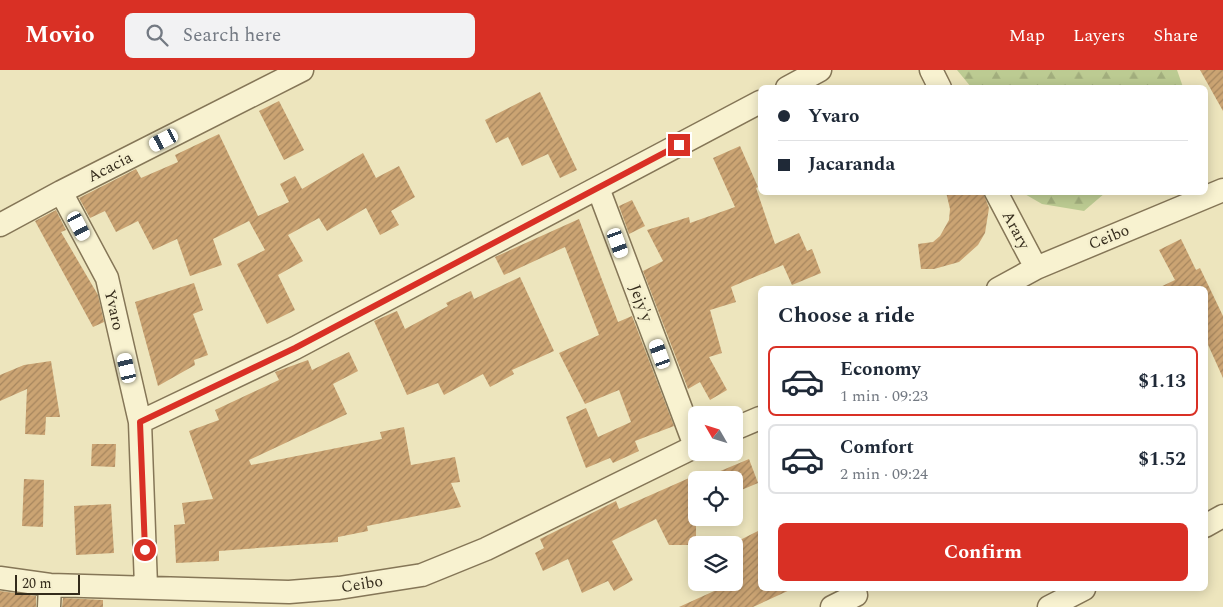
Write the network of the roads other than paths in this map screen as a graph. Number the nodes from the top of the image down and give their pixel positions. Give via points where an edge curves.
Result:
1 (302, 70) edge
2 (820, 70) edge
3 (931, 70) edge
4 (792, 85) edge
5 (938, 85) edge
6 (758, 103) edge
7 (598, 188) junction
8 (1223, 190) edge
9 (61, 192) junction
10 (998, 195) edge
11 (0, 226) edge
12 (1036, 268) junction
13 (1003, 286) edge
14 (758, 419) edge
15 (140, 422) junction
16 (688, 425) edge
17 (743, 425) edge
18 (688, 450) edge
19 (1223, 516) edge
20 (1208, 524) edge
21 (0, 578) edge
22 (50, 585) junction
23 (146, 586) junction
24 (1080, 591) edge
25 (340, 597) edge
26 (857, 597) edge
27 (263, 599) edge
28 (49, 607) edge
29 (832, 607) edge
30 (1049, 607) edge

1 - 9 street, Acacia
2 - 4 street
3 - 5 street
6 - 7 street
7 - 15 street via 295,348
7 - 16 street, Jejy'y
8 - 12 street, Ceibo
9 - 11 street, Acacia
9 - 15 street, Yvaro via 106,278
10 - 12 street, Arary
12 - 13 street, Ceibo
14 - 17 street
15 - 23 street, Yvaro
18 - 25 street, Ceibo via 486,549 422,574
19 - 20 street
21 - 22 street, Ceibo
22 - 23 street, Ceibo
22 - 28 street
23 - 27 street, Ceibo
24 - 30 street
25 - 27 street, Ceibo via 289,592
26 - 29 street

